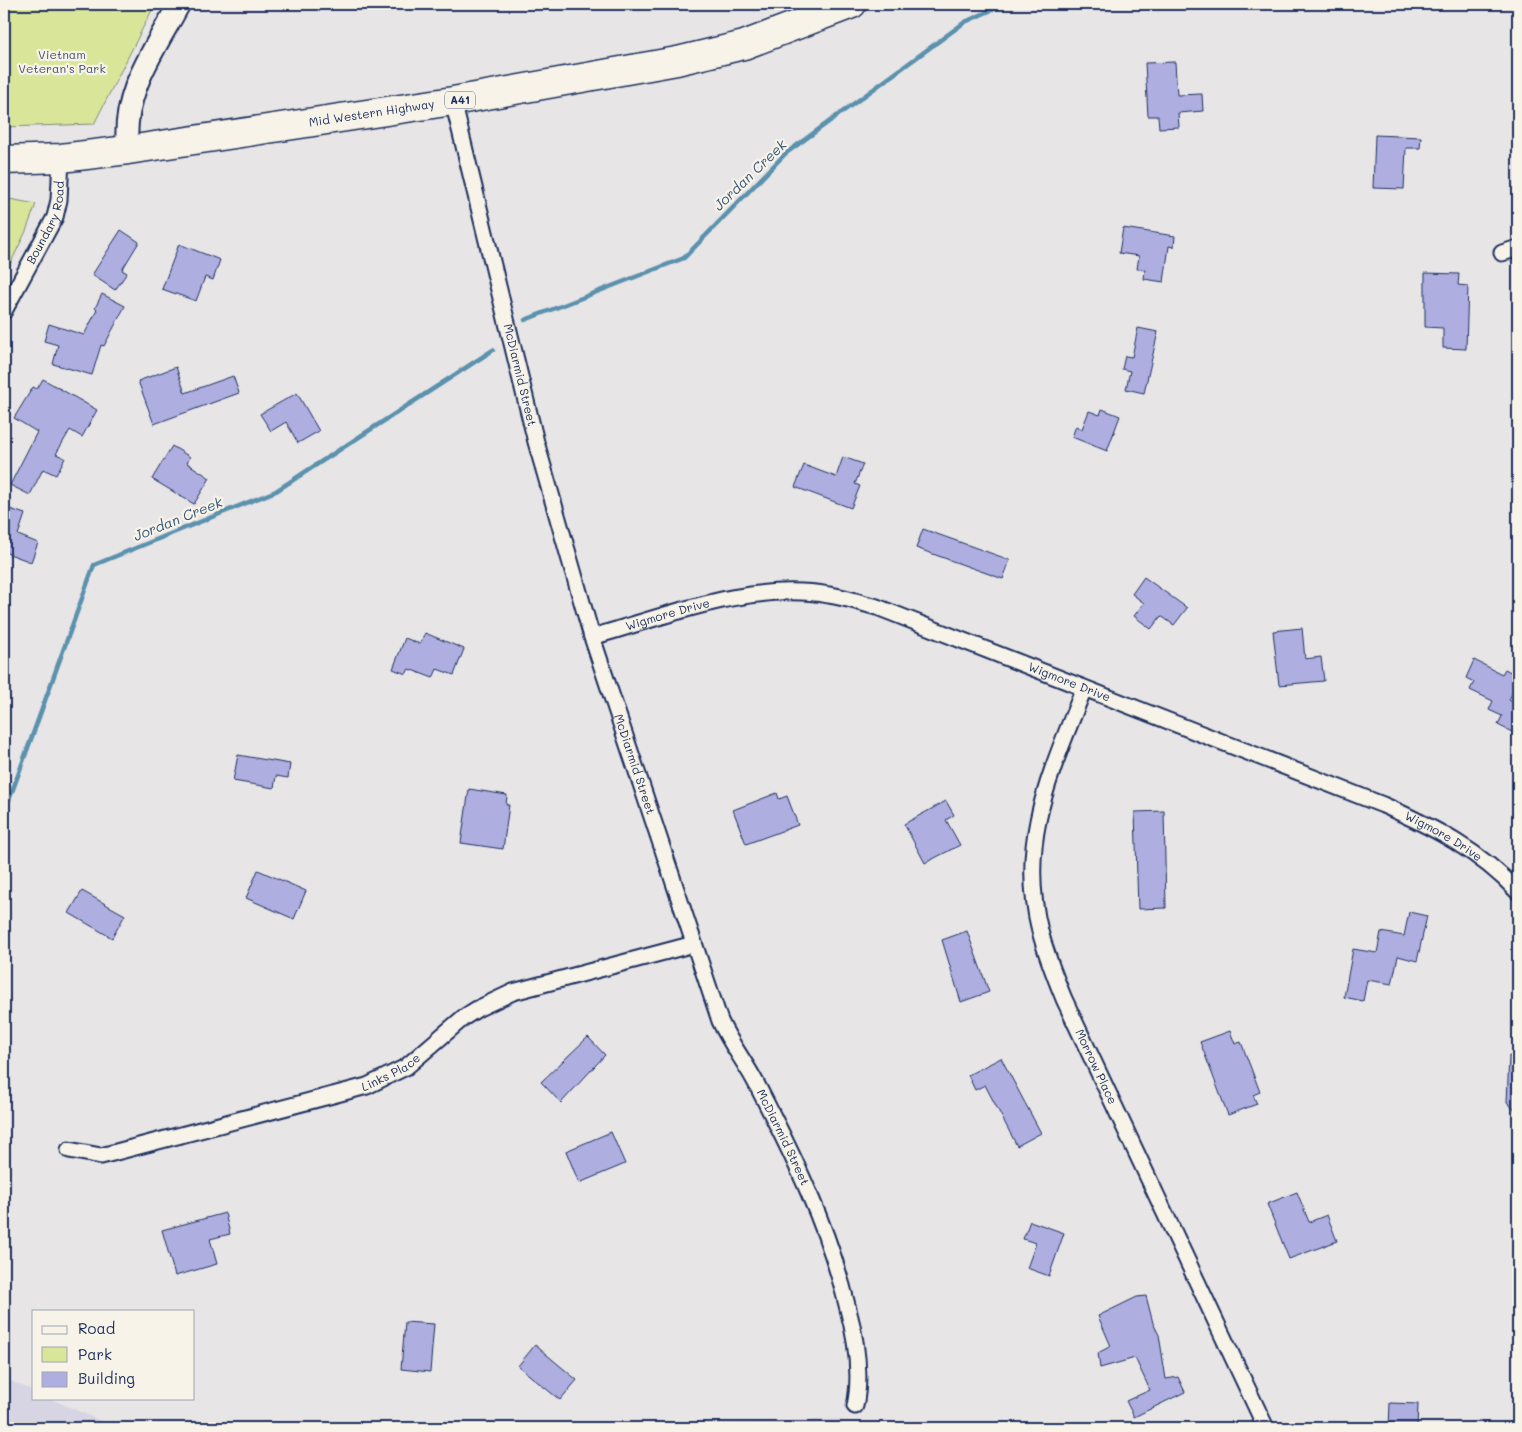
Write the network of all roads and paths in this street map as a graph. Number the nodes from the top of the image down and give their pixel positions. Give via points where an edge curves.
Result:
1 (179, 4) edge
2 (852, 4) edge
3 (453, 101) junction
4 (128, 150) junction
5 (61, 158) junction
6 (4, 160) edge
7 (1518, 248) edge
8 (1502, 253) dead end
9 (4, 310) edge
10 (592, 637) junction
11 (1084, 688) junction
12 (1518, 892) edge
13 (694, 944) junction
14 (69, 1150) dead end
15 (855, 1406) dead end
16 (1266, 1428) edge

1 - 4 street via 130,99 125,131
2 - 3 highway, Mid Western Highway / A41 via 744,44 678,61
3 - 4 highway, Mid Western Highway / A41
3 - 10 street, McDiarmid Street via 536,442
4 - 5 highway, Mid Western Highway / A41
5 - 6 highway, A41
5 - 9 street, Boundary Road via 55,217
7 - 8 street
10 - 11 street, Wigmore Drive via 732,598 765,593 829,594 922,622
10 - 13 street, McDiarmid Street
11 - 12 street, Wigmore Drive via 1431,826 1475,853
11 - 16 street, Morrow Place via 1052,770 1034,834 1032,888 1040,930 1064,999
13 - 14 street, Links Place via 513,992 463,1018 406,1067 367,1086 101,1156
13 - 15 street, McDiarmid Street via 720,1021 755,1081 806,1183 837,1264 854,1335 858,1376

